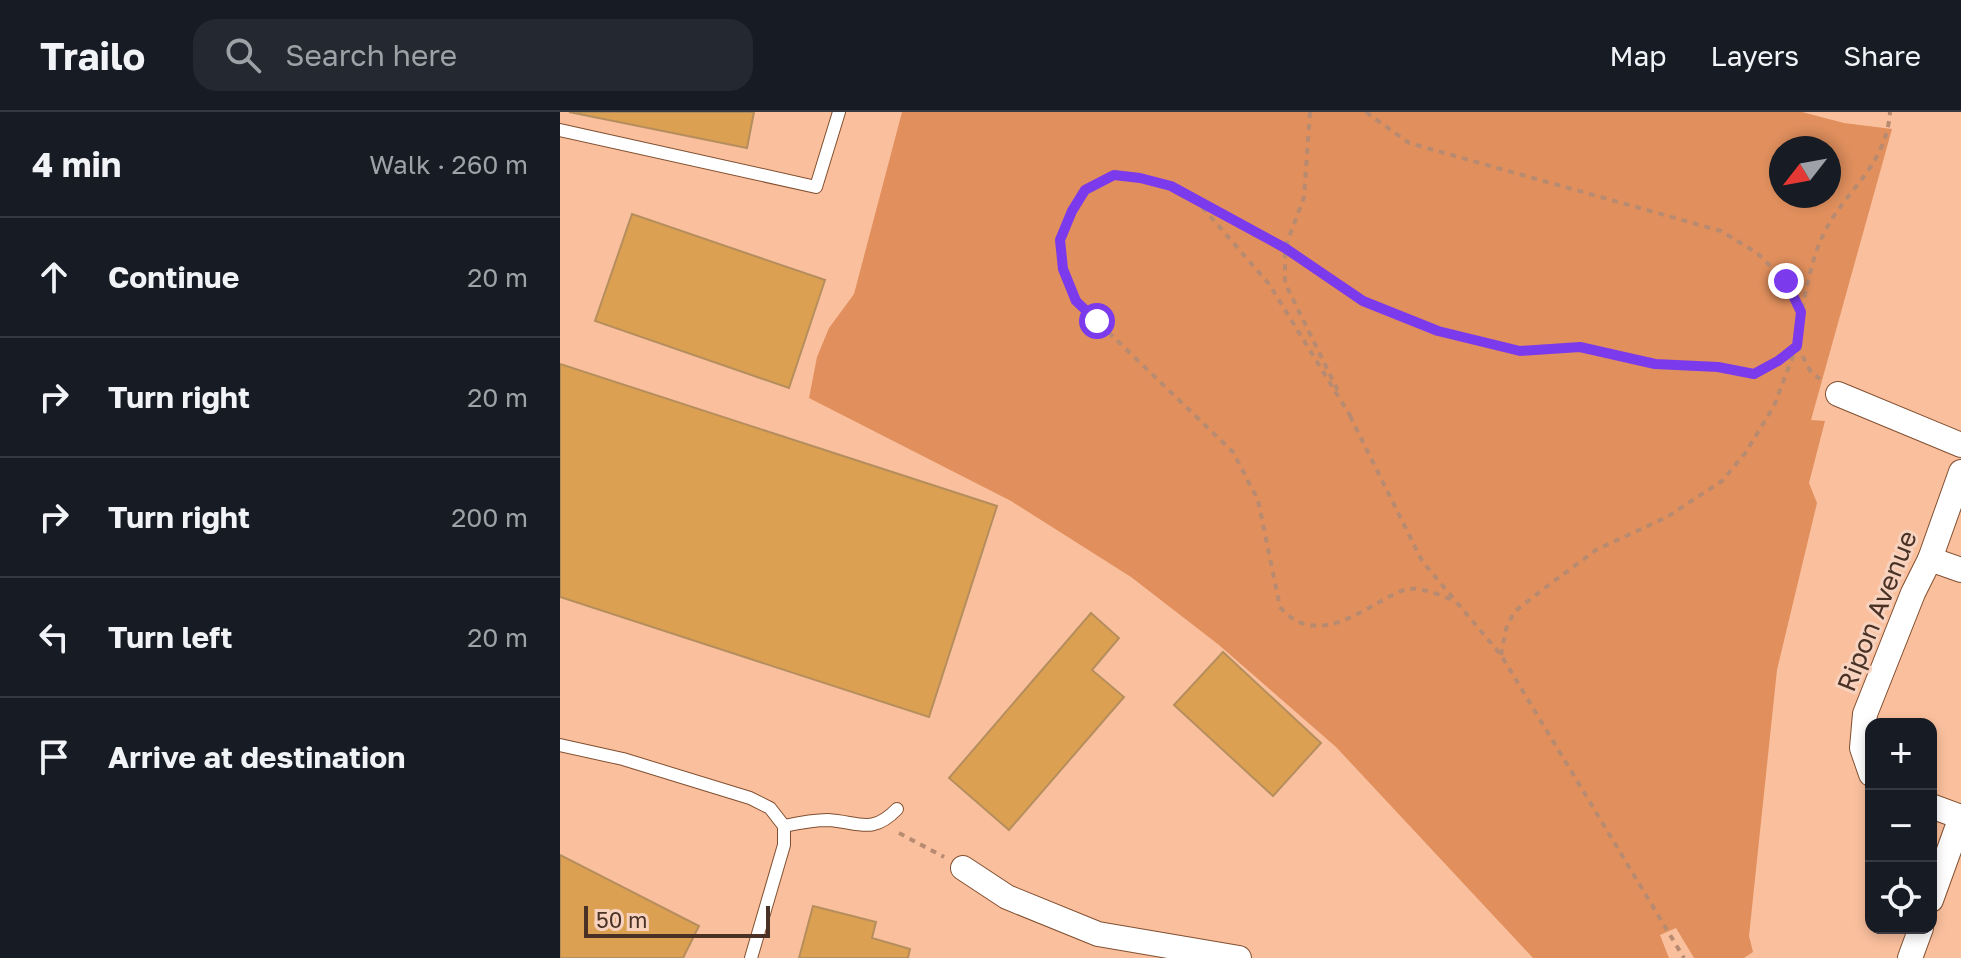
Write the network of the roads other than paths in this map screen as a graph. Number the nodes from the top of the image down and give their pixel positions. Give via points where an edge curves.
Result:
1 (839, 112) edge
2 (560, 130) edge
3 (1838, 394) road end
4 (1961, 445) edge
5 (1961, 472) edge
6 (1930, 559) junction
7 (1961, 570) edge
8 (560, 745) edge
9 (1865, 757) edge
10 (1937, 808) edge
11 (897, 809) dead end
12 (1961, 817) edge
13 (784, 826) junction
14 (963, 868) road end
15 (1937, 883) edge
16 (1919, 934) edge
17 (751, 958) edge
18 (1239, 958) edge
19 (1910, 958) edge

1 - 2 lane via 816,187
3 - 4 street
5 - 6 street, Ripon Avenue
6 - 7 street
6 - 9 street, Ripon Avenue via 1865,714
8 - 13 lane via 750,798 770,808
10 - 12 street
11 - 13 lane via 869,827 825,820
12 - 15 street
13 - 17 lane via 784,845
14 - 18 street via 1007,897 1098,934
16 - 19 street

